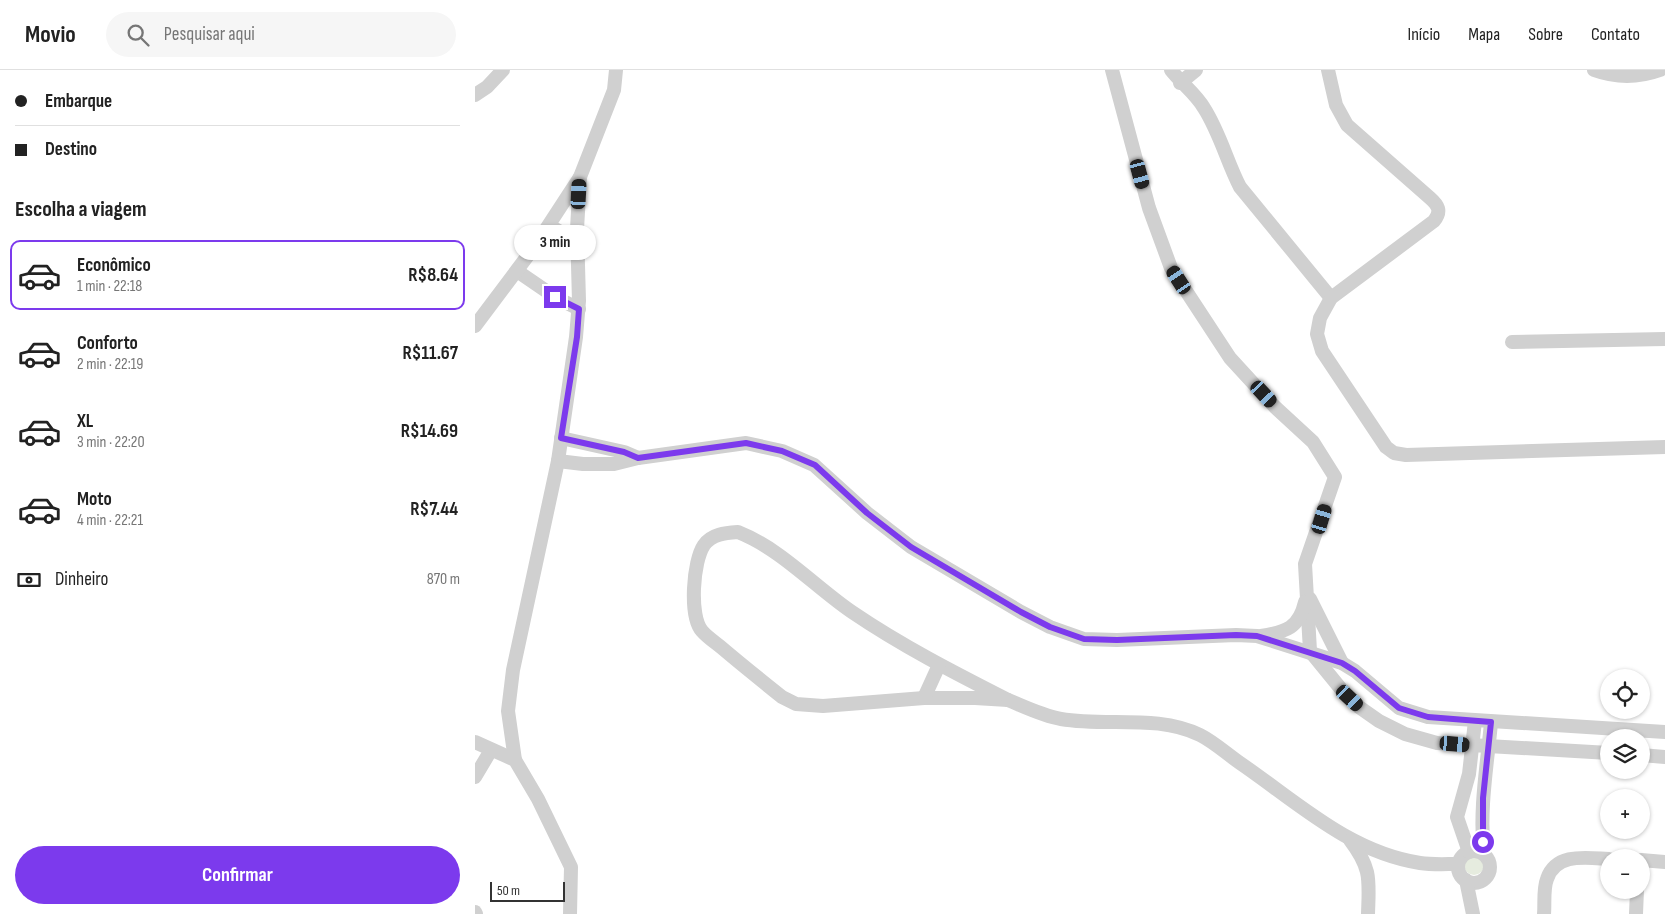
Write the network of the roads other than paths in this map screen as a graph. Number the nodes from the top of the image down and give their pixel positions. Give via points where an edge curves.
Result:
1 (503, 70) edge
2 (616, 70) edge
3 (1112, 70) edge
4 (1171, 70) edge
5 (1196, 70) edge
6 (1328, 70) edge
7 (1594, 70) edge
8 (1659, 70) edge
9 (1180, 83) junction
10 (475, 95) edge
11 (580, 177) junction
12 (548, 227) junction
13 (577, 244) junction
14 (517, 271) junction
15 (1331, 298) junction
16 (579, 309) junction
17 (475, 326) edge
18 (1665, 339) edge
19 (1512, 342) dead end
20 (561, 438) junction
21 (1665, 447) edge
22 (638, 458) junction
23 (558, 461) junction
24 (1307, 594) junction
25 (1257, 636) junction
26 (1310, 651) junction
27 (1342, 663) junction
28 (939, 665) junction
29 (924, 698) junction
30 (1008, 700) junction
31 (1475, 722) junction
32 (1491, 722) junction
33 (1665, 732) edge
34 (475, 742) edge
35 (1473, 746) junction
36 (1489, 746) junction
37 (491, 750) junction
38 (1600, 752) edge
39 (1650, 755) edge
40 (1665, 756) edge
41 (515, 760) junction
42 (475, 777) edge
43 (1350, 839) junction
44 (1469, 852) junction
45 (1483, 854) junction
46 (1392, 857) junction
47 (1600, 859) edge
48 (1650, 861) edge
49 (1665, 862) edge
50 (1458, 864) junction
51 (1369, 876) junction
52 (1466, 880) junction
53 (1481, 881) junction
54 (1637, 899) edge
55 (1473, 912) edge
56 (570, 914) edge
57 (1368, 914) edge
58 (1544, 914) edge
59 (1636, 914) edge

1 - 10 street
2 - 11 street via 614,90
3 - 24 street via 1149,208 1171,268 1231,358 1313,442 1335,477 1305,564
4 - 9 street
5 - 9 street
6 - 15 street via 1336,105 1347,125 1437,204 1439,212 1434,221
7 - 8 street via 1619,76 1639,76
9 - 15 street via 1203,106 1240,187
11 - 12 street
11 - 13 street
12 - 13 street
12 - 14 street
13 - 16 street
14 - 16 street
14 - 17 street
15 - 21 street via 1320,318 1317,334 1322,351 1364,416 1394,453
16 - 20 street
18 - 19 street
20 - 22 street
20 - 23 street
22 - 23 street via 599,465
22 - 25 street via 746,443 782,451 815,465 867,513 911,547 1021,612 1084,639
23 - 41 street via 513,670 508,711
24 - 25 street via 1296,624 1273,634
24 - 26 street
24 - 27 street
25 - 26 street
26 - 27 street
26 - 35 street via 1341,689 1379,721 1405,734 1437,743
27 - 31 street via 1399,708 1428,717
28 - 29 street
28 - 29 street via 852,612 758,540 738,532 722,533 703,546 697,563 694,597 701,630 782,697 796,704 823,706
28 - 30 street
29 - 30 street
30 - 43 street via 1061,719 1151,722 1200,735 1298,806
31 - 32 street
31 - 35 street
32 - 33 street
32 - 36 street
34 - 37 street
35 - 36 street
35 - 44 street via 1457,817
36 - 38 street
36 - 45 street via 1481,831
37 - 41 street
37 - 42 street
39 - 40 street
41 - 56 street via 539,799 571,867
43 - 46 street
43 - 51 street
44 - 45 street
44 - 50 street
45 - 53 street via 1490,868
46 - 50 street via 1422,864
46 - 51 street via 1376,864
47 - 58 street via 1576,858 1561,861 1552,868 1546,880
48 - 49 street
50 - 52 street via 1461,876
51 - 57 street
52 - 53 street
52 - 55 street
53 - 55 street
54 - 59 street

